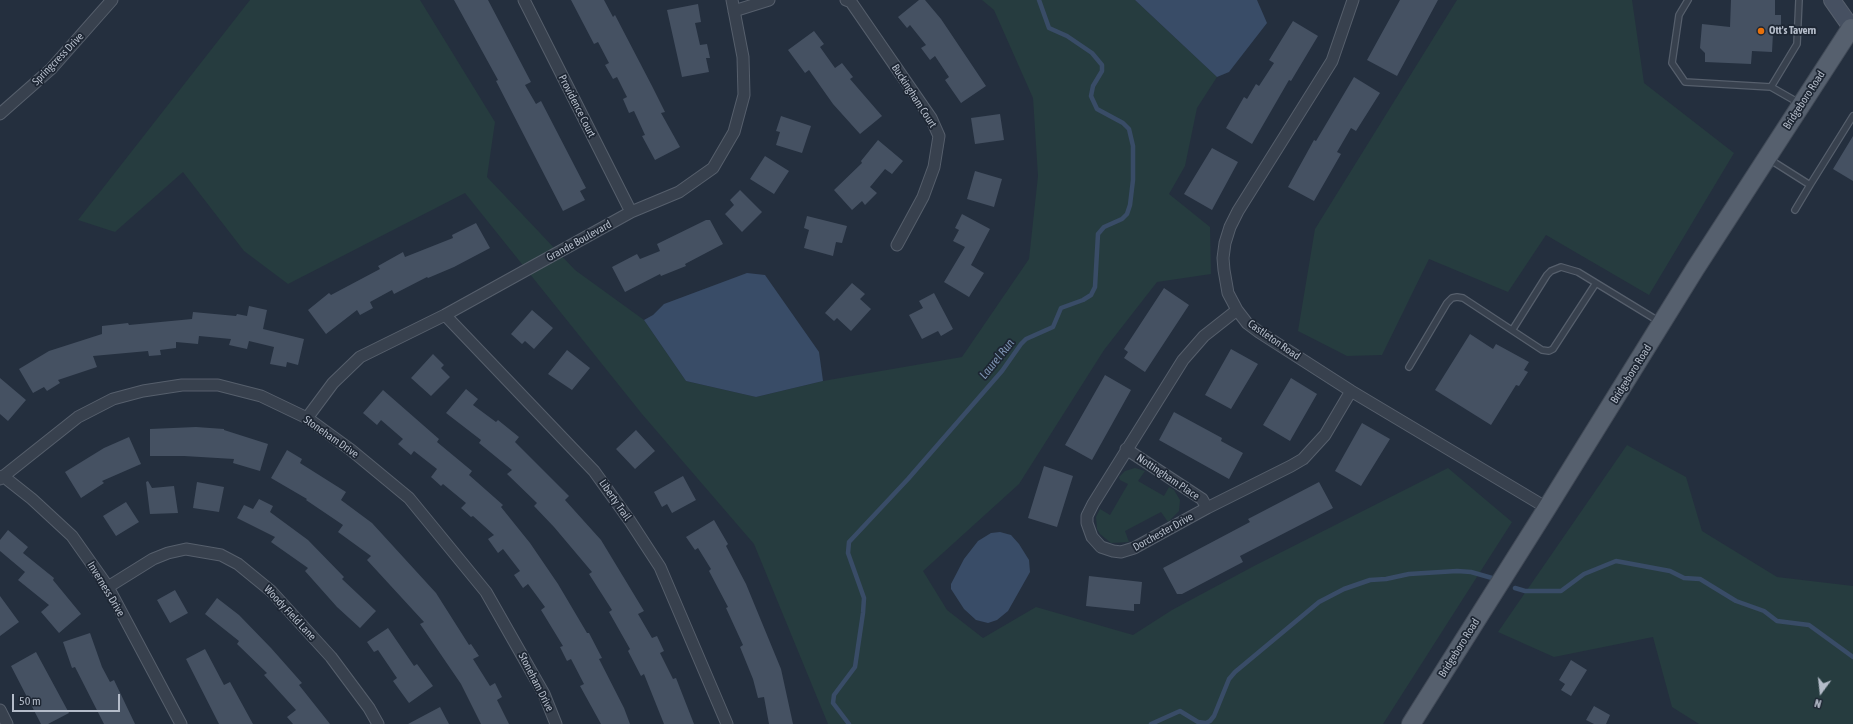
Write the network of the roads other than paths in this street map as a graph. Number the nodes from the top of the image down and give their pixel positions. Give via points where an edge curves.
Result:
1 (112, 0) edge
2 (524, 0) edge
3 (769, 0) edge
4 (846, 0) edge
5 (1353, 0) edge
6 (1688, 0) edge
7 (1799, 0) edge
8 (1832, 0) edge
9 (733, 6) edge
10 (1852, 27) edge
11 (1771, 86) junction
12 (1801, 104) junction
13 (0, 114) edge
14 (1853, 116) edge
15 (1767, 158) junction
16 (1810, 185) junction
17 (1795, 210) dead end
18 (631, 212) junction
19 (897, 245) dead end
20 (1596, 283) junction
21 (1237, 310) junction
22 (444, 315) junction
23 (1662, 323) junction
24 (1512, 329) junction
25 (1409, 367) dead end
26 (1351, 391) junction
27 (307, 418) junction
28 (1126, 449) junction
29 (1, 478) edge
30 (1207, 508) junction
31 (1548, 508) junction
32 (108, 587) junction
33 (0, 710) edge
34 (7, 724) edge
35 (181, 724) edge
36 (378, 724) edge
37 (556, 724) edge
38 (727, 724) edge
39 (1411, 724) edge

1 - 13 street, Springcress Drive via 52,69
2 - 18 street, Providence Court
3 - 9 street
4 - 19 street, Buckingham Court via 851,2 931,118 939,136 934,167 923,197
5 - 21 street, Castleton Road via 1332,61 1230,227 1225,243 1224,270 1228,293
6 - 11 lane via 1680,15 1672,63 1685,82
7 - 11 lane via 1797,44
8 - 10 main road
9 - 18 street, Grande Boulevard via 742,57 744,95 734,132 713,168 679,192
10 - 12 main road, Bridgeboro Road
11 - 12 lane
12 - 15 main road, Bridgeboro Road
14 - 16 lane
15 - 16 lane
15 - 23 main road, Bridgeboro Road
16 - 17 lane
18 - 22 street, Grande Boulevard
20 - 23 lane
20 - 24 lane via 1572,269 1556,268 1547,275
20 - 24 lane via 1552,351 1542,350
21 - 26 street, Castleton Road via 1247,323 1259,332
21 - 28 street, Dorchester Drive via 1191,349
22 - 27 street, Grande Boulevard via 360,357 333,383
22 - 38 street, Liberty Trail via 594,471 630,521 660,567
23 - 31 main road, Bridgeboro Road
24 - 25 lane via 1463,298 1455,297 1447,303
26 - 30 street, Dorchester Drive via 1325,435 1303,459
26 - 31 street, Castleton Road
27 - 29 street, Stoneham Drive via 261,396 218,385 182,385 143,390 113,399 78,417
27 - 37 street, Stoneham Drive via 409,498 482,586 544,694
28 - 30 street, Nottingham Place via 1202,500
28 - 30 street, Dorchester Drive via 1087,516 1088,530 1101,547 1113,551 1128,551
29 - 32 street, Inverness Drive via 32,499 72,536
31 - 39 main road, Bridgeboro Road
32 - 35 street, Inverness Drive
32 - 36 street, Woody Field Lane via 153,559 168,553 186,549 221,555 238,564 271,591 332,657
33 - 34 street

